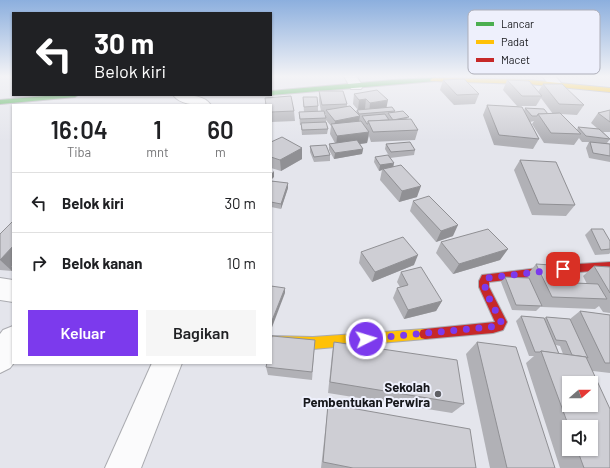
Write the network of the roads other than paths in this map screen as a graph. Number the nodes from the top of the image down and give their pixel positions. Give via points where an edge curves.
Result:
1 (45, 98) edge
2 (187, 98) edge
3 (0, 102) edge
4 (202, 104) edge
5 (610, 266) edge
6 (0, 289) edge
7 (12, 291) edge
8 (12, 341) edge
9 (272, 342) edge
10 (0, 358) edge
11 (167, 364) edge
12 (123, 468) edge

1 - 3 main road
2 - 4 street
5 - 9 main road via 486,278 484,287 501,322 493,328 313,343
6 - 7 street
8 - 10 street
11 - 12 street

